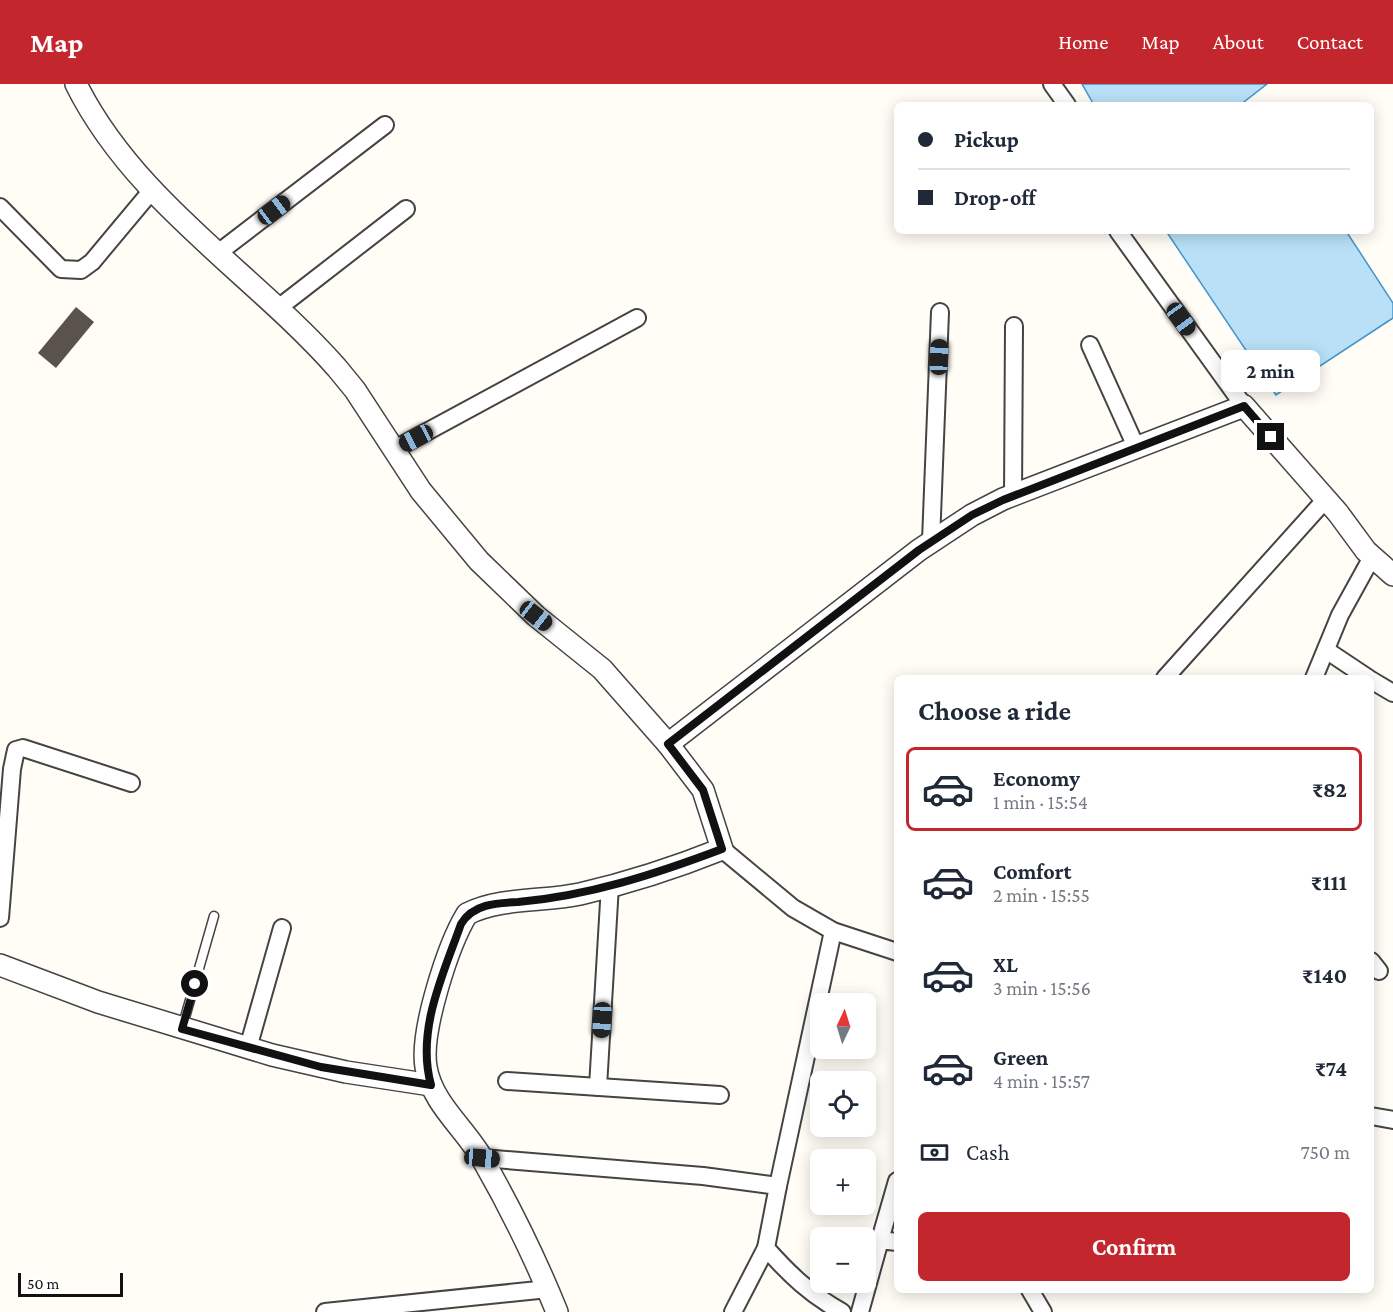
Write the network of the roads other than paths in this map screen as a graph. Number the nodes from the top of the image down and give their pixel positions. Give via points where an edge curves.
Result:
1 (76, 84) edge
2 (1052, 84) edge
3 (1065, 102) edge
4 (385, 125) dead end
5 (153, 189) junction
6 (0, 207) edge
7 (406, 209) dead end
8 (1120, 234) edge
9 (219, 253) junction
10 (278, 309) junction
11 (940, 312) dead end
12 (637, 318) dead end
13 (1014, 326) dead end
14 (1090, 345) dead end
15 (1244, 406) junction
16 (395, 449) junction
17 (1137, 449) junction
18 (1013, 496) junction
19 (1325, 500) junction
20 (932, 541) junction
21 (1372, 557) junction
22 (1393, 575) edge
23 (1326, 650) junction
24 (1168, 675) edge
25 (1315, 675) edge
26 (1364, 675) edge
27 (1374, 681) edge
28 (1393, 693) edge
29 (668, 744) junction
30 (131, 783) dead end
31 (722, 849) junction
32 (610, 885) junction
33 (214, 916) dead end
34 (0, 918) edge
35 (282, 928) dead end
36 (833, 931) junction
37 (894, 951) edge
38 (0, 965) edge
39 (182, 1029) junction
40 (248, 1048) junction
41 (507, 1081) dead end
42 (431, 1085) junction
43 (598, 1087) junction
44 (720, 1095) dead end
45 (1374, 1117) edge
46 (1393, 1120) edge
47 (482, 1158) junction
48 (778, 1186) junction
49 (894, 1203) edge
50 (889, 1241) edge
51 (766, 1248) junction
52 (548, 1289) junction
53 (1032, 1293) edge
54 (325, 1312) edge
55 (558, 1312) edge
56 (733, 1312) edge
57 (842, 1312) edge
58 (860, 1312) edge
59 (1043, 1312) edge

1 - 5 street via 98,123
2 - 3 street
4 - 9 street
5 - 6 street via 92,262 74,271 61,269
5 - 9 street
7 - 10 street
8 - 15 street
9 - 10 street
10 - 16 street via 337,368
11 - 20 street
12 - 16 street
13 - 18 street
14 - 17 street
15 - 17 street
15 - 19 street
16 - 29 street via 421,491 479,561 536,616 602,669
17 - 18 street
18 - 20 street via 972,515
19 - 21 street
19 - 24 street
20 - 29 street
21 - 22 street
21 - 23 street via 1350,594
23 - 25 street
23 - 26 street
27 - 28 street
29 - 31 street via 703,790
30 - 34 street via 23,748 16,750
31 - 32 street
31 - 36 street via 793,908
32 - 42 street via 546,900 498,903 467,914 432,1014 426,1046
32 - 43 street
33 - 39 lane
35 - 40 street
36 - 37 street
36 - 48 street
38 - 39 street
39 - 40 street
40 - 42 street via 321,1067
41 - 43 street
42 - 47 street
43 - 44 street
45 - 46 street
47 - 48 street
47 - 52 street
48 - 51 street
49 - 50 street
50 - 58 street
51 - 56 street
51 - 57 street via 816,1298
52 - 54 street
52 - 55 street
53 - 59 street

